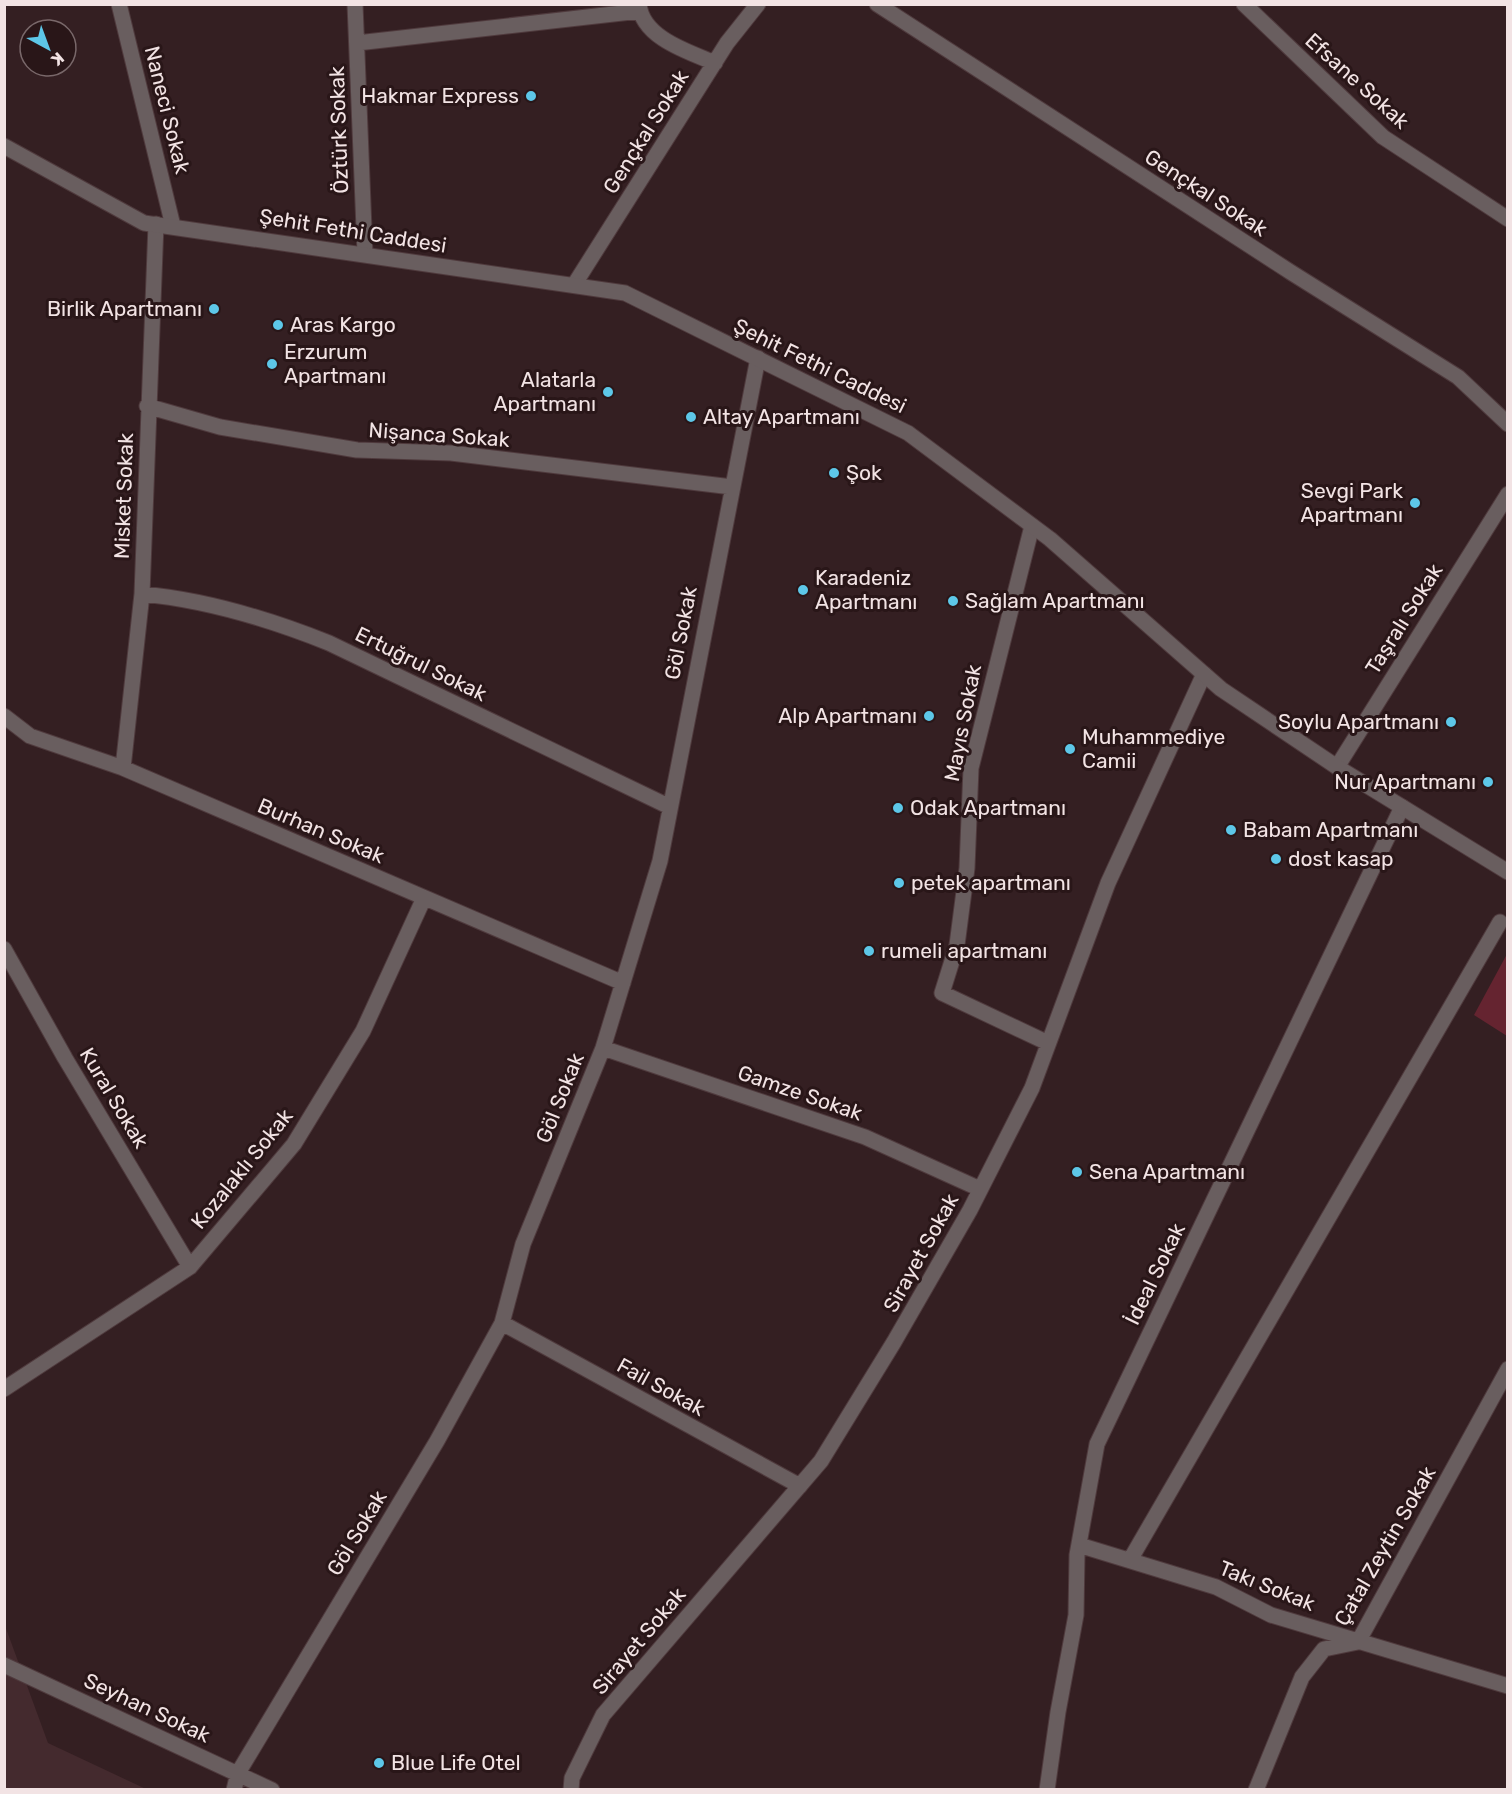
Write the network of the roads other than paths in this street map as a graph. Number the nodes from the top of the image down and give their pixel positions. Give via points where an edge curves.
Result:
1 (119, 4) edge
2 (355, 4) edge
3 (758, 4) edge
4 (877, 4) edge
5 (1244, 4) edge
6 (640, 8) edge
7 (357, 43) junction
8 (715, 63) junction
9 (4, 146) edge
10 (1508, 219) edge
11 (156, 224) junction
12 (173, 226) junction
13 (365, 254) junction
14 (574, 285) junction
15 (758, 358) junction
16 (147, 406) junction
17 (1508, 424) edge
18 (732, 487) junction
19 (1508, 494) edge
20 (1032, 526) junction
21 (142, 594) junction
22 (1204, 674) junction
23 (4, 716) edge
24 (1337, 767) junction
25 (123, 768) junction
26 (670, 807) junction
27 (1401, 807) junction
28 (1507, 870) edge
29 (424, 898) junction
30 (1500, 922) dead end
31 (4, 949) edge
32 (622, 983) junction
33 (1048, 1043) junction
34 (603, 1048) junction
35 (980, 1189) junction
36 (190, 1267) junction
37 (502, 1323) junction
38 (1508, 1370) edge
39 (4, 1389) edge
40 (800, 1486) junction
41 (1079, 1545) junction
42 (1130, 1560) junction
43 (1358, 1642) junction
44 (4, 1665) edge
45 (1508, 1686) edge
46 (238, 1773) junction
47 (234, 1790) edge
48 (272, 1790) edge
49 (571, 1790) edge
50 (1047, 1790) edge
51 (1256, 1790) edge

1 - 12 street, Naneci Sokak
2 - 7 street, Öztürk Sokak
3 - 8 street, Gençkal Sokak
4 - 17 street, Gençkal Sokak via 1458,377
5 - 10 street, Efsane Sokak via 1383,137
6 - 7 street
6 - 8 street via 662,40
7 - 13 street, Öztürk Sokak
8 - 14 street, Gençkal Sokak
9 - 11 street, Şehit Fethi Caddesi via 144,223
11 - 12 street, Şehit Fethi Caddesi
11 - 16 street, Misket Sokak
12 - 13 street, Şehit Fethi Caddesi
13 - 14 street, Şehit Fethi Caddesi
14 - 15 street, Şehit Fethi Caddesi via 625,292
15 - 18 street, Göl Sokak
15 - 20 street, Şehit Fethi Caddesi via 908,433
16 - 18 street, Nişanca Sokak via 220,427 357,450 451,453
16 - 21 street, Misket Sokak
18 - 26 street, Göl Sokak
19 - 24 street, Taşralı Sokak
20 - 22 street, Şehit Fethi Caddesi
20 - 33 street, Mayıs Sokak via 971,768 967,868 957,945 942,993
21 - 25 street, Misket Sokak
21 - 26 street, Ertuğrul Sokak via 194,600 280,623
22 - 24 street, Şehit Fethi Caddesi
22 - 33 street, Sirayet Sokak via 1108,884
23 - 25 street, Burhan Sokak via 30,736
24 - 27 street, Şehit Fethi Caddesi
25 - 29 street, Burhan Sokak
26 - 32 street, Göl Sokak via 660,861
27 - 28 street, Şehit Fethi Caddesi
27 - 41 street, İdeal Sokak via 1097,1444
29 - 32 street, Burhan Sokak
29 - 36 street, Kozalaklı Sokak via 363,1030 294,1144
30 - 42 street
31 - 36 street, Kural Sokak
32 - 34 street, Göl Sokak
33 - 35 street, Sirayet Sokak via 1032,1088
34 - 35 street, Gamze Sokak via 865,1137
34 - 37 street, Göl Sokak via 523,1244
35 - 40 street, Sirayet Sokak via 894,1342 821,1461
36 - 39 street, Kozalaklı Sokak
37 - 40 street, Fail Sokak
37 - 46 street, Göl Sokak via 436,1442
38 - 43 street, Çatal Zeytin Sokak
40 - 49 street, Sirayet Sokak via 603,1715 572,1778
41 - 42 street, Takı Sokak
41 - 50 street, İdeal Sokak via 1076,1615
42 - 43 street, Takı Sokak via 1216,1587 1270,1615
43 - 45 street, Takı Sokak
43 - 51 street, Çatal Zeytin Sokak via 1324,1649 1302,1677
44 - 46 street, Seyhan Sokak
46 - 47 street, Göl Sokak
46 - 48 street, Seyhan Sokak

